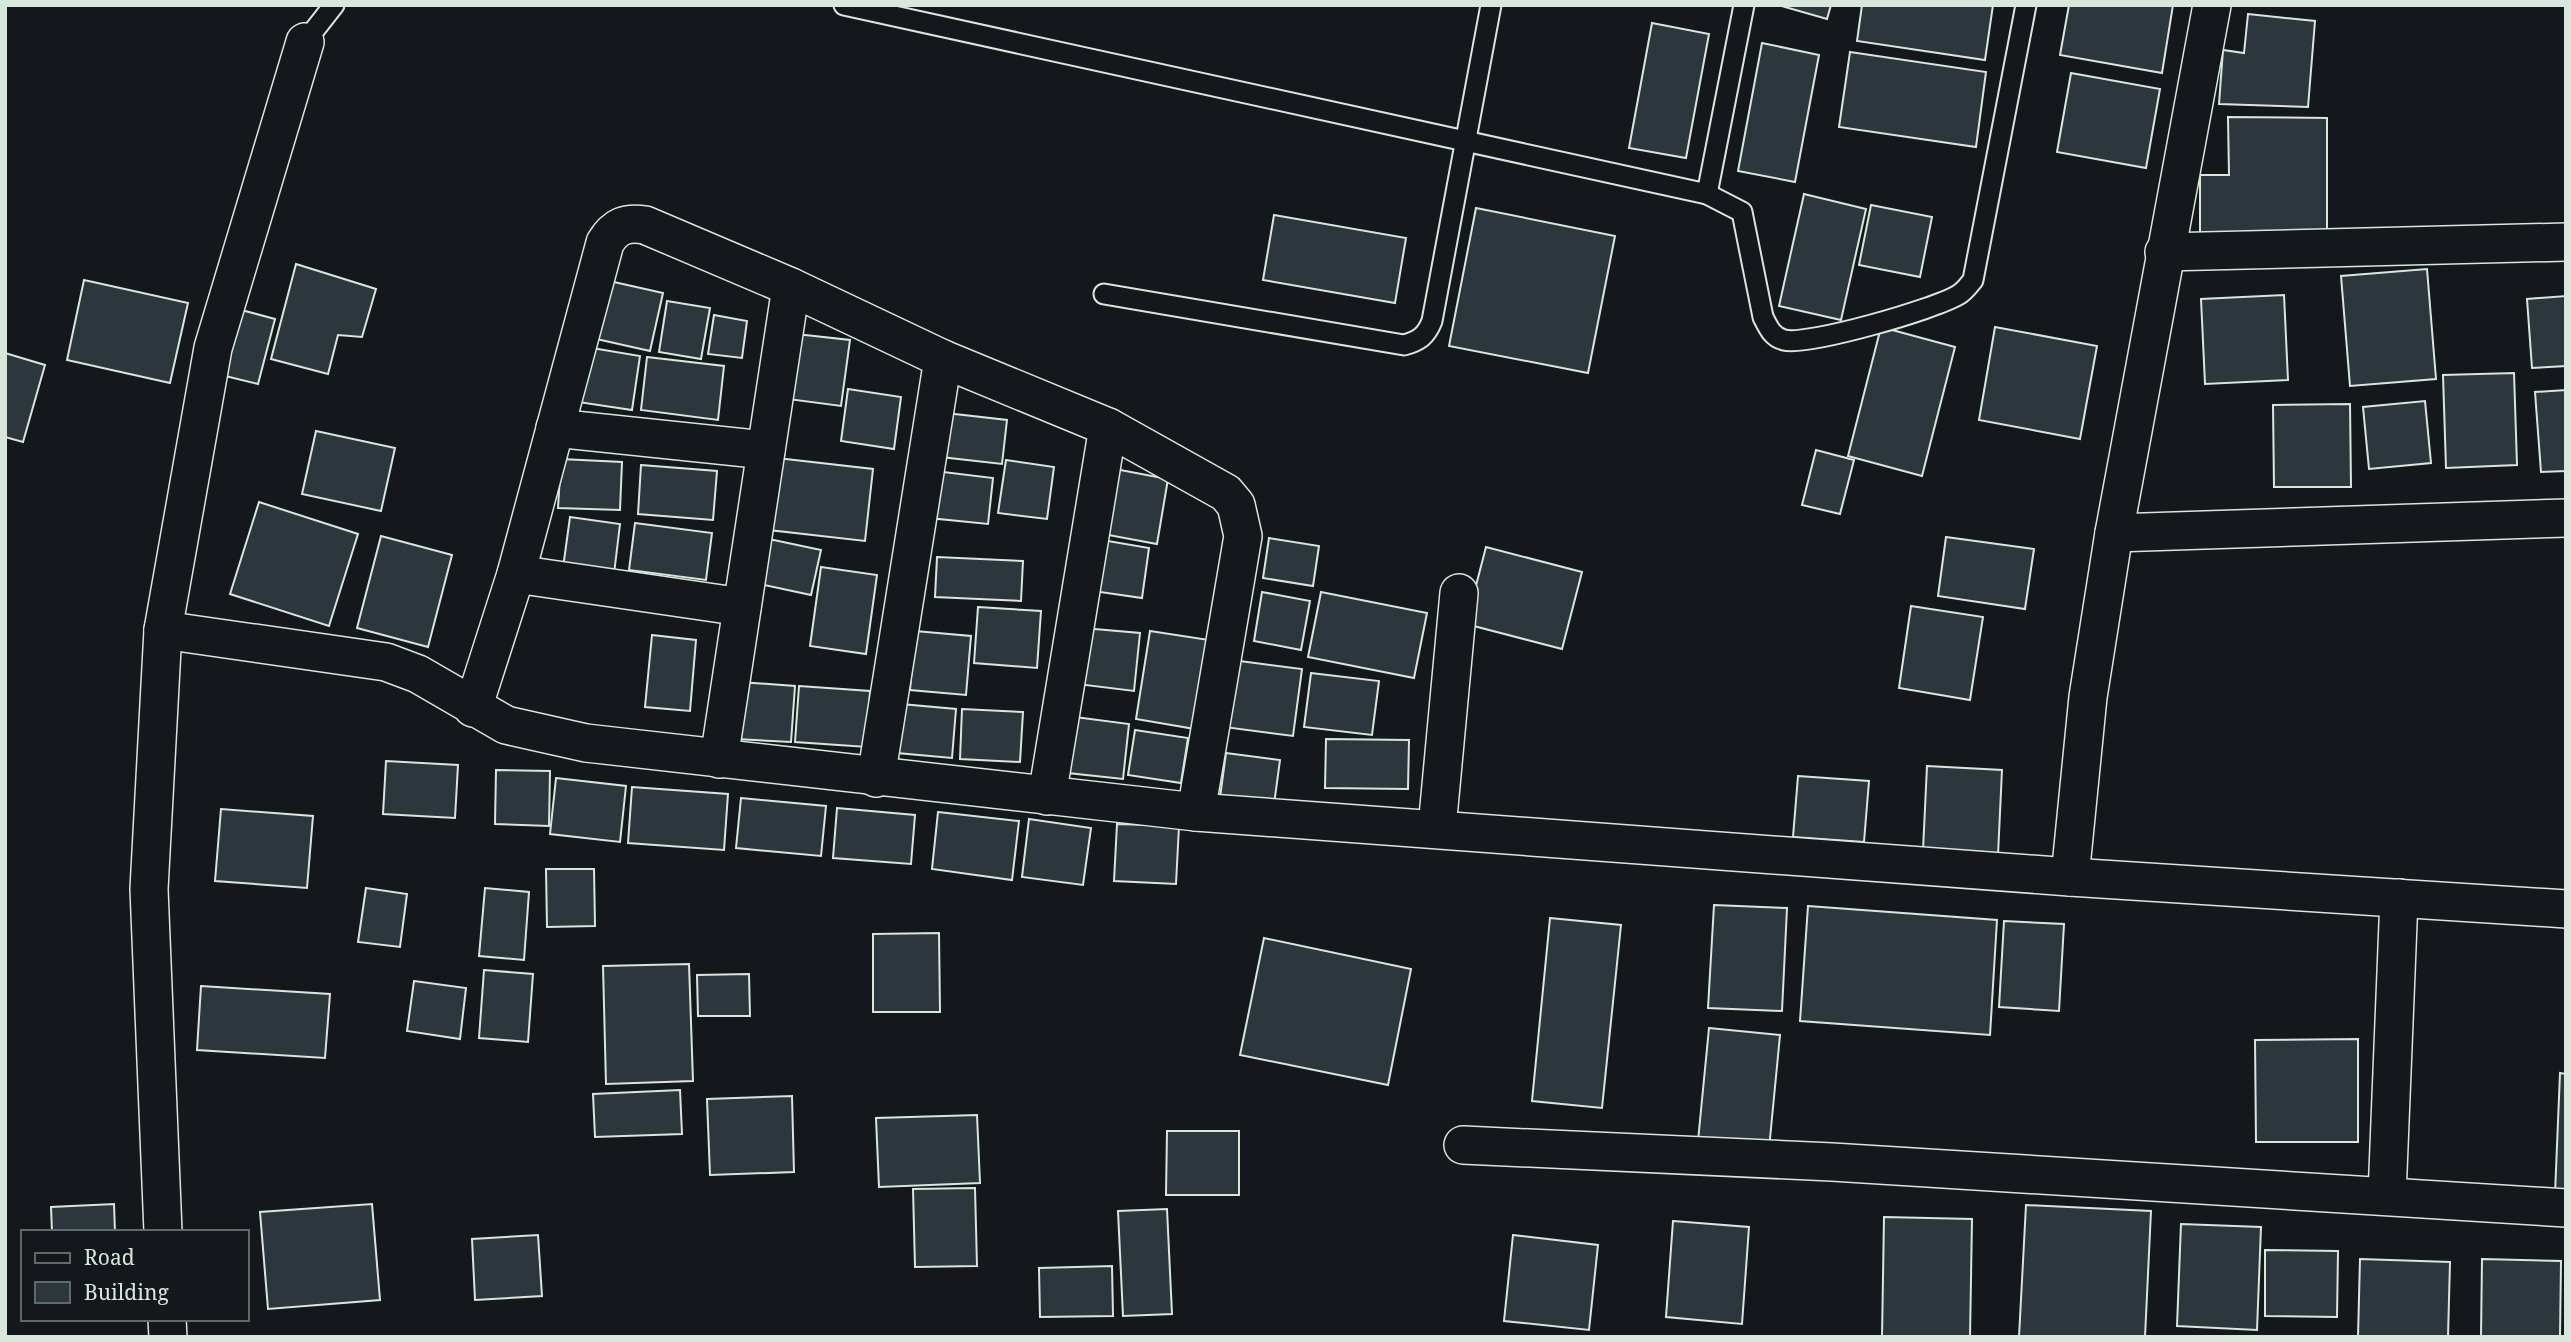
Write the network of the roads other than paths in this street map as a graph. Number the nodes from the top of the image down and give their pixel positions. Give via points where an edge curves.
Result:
1 (334, 5) edge
2 (844, 5) edge
3 (1491, 5) edge
4 (1744, 5) edge
5 (2026, 5) edge
6 (2212, 5) edge
7 (305, 42) joint
8 (1465, 143) junction
9 (1707, 194) junction
10 (2566, 242) edge
11 (2164, 251) junction
12 (791, 287) junction
13 (1104, 294) dead end
14 (943, 359) junction
15 (1108, 427) junction
16 (555, 428) junction
17 (766, 450) junction
18 (2566, 518) edge
19 (2114, 533) junction
20 (516, 574) junction
21 (1459, 593) dead end
22 (742, 607) junction
23 (163, 630) junction
24 (473, 708) junction
25 (719, 759) junction
26 (876, 778) junction
27 (1047, 796) junction
28 (1196, 812) junction
29 (1437, 828) junction
30 (2070, 877) junction
31 (2399, 898) junction
32 (2566, 909) edge
33 (1463, 1145) dead end
34 (2387, 1196) junction
35 (2566, 1208) edge
36 (163, 1230) edge

1 - 7 lane
2 - 8 lane
3 - 8 lane
4 - 9 lane
5 - 9 lane via 1977,271 1960,294 1874,324 1784,340 1770,332 1763,317 1742,212
6 - 11 street
7 - 23 street via 213,348
8 - 9 lane
8 - 13 lane via 1432,321 1416,342 1404,345
10 - 11 street
11 - 19 street
12 - 14 street
12 - 16 street via 645,225 621,225 605,243
12 - 17 street
14 - 15 street
14 - 26 street
15 - 27 street
15 - 28 street via 1226,493 1240,519 1243,536
16 - 17 street
16 - 20 street
17 - 22 street
18 - 19 street
19 - 30 street via 2088,697
20 - 22 street
20 - 24 street
21 - 29 street
22 - 25 street
23 - 24 street via 386,662 418,674
23 - 36 street via 149,889
24 - 25 street via 506,725 540,734
25 - 26 street
26 - 27 street
27 - 28 street
28 - 29 street
29 - 30 street
30 - 31 street
31 - 32 street
31 - 34 street
33 - 34 street
34 - 35 street

